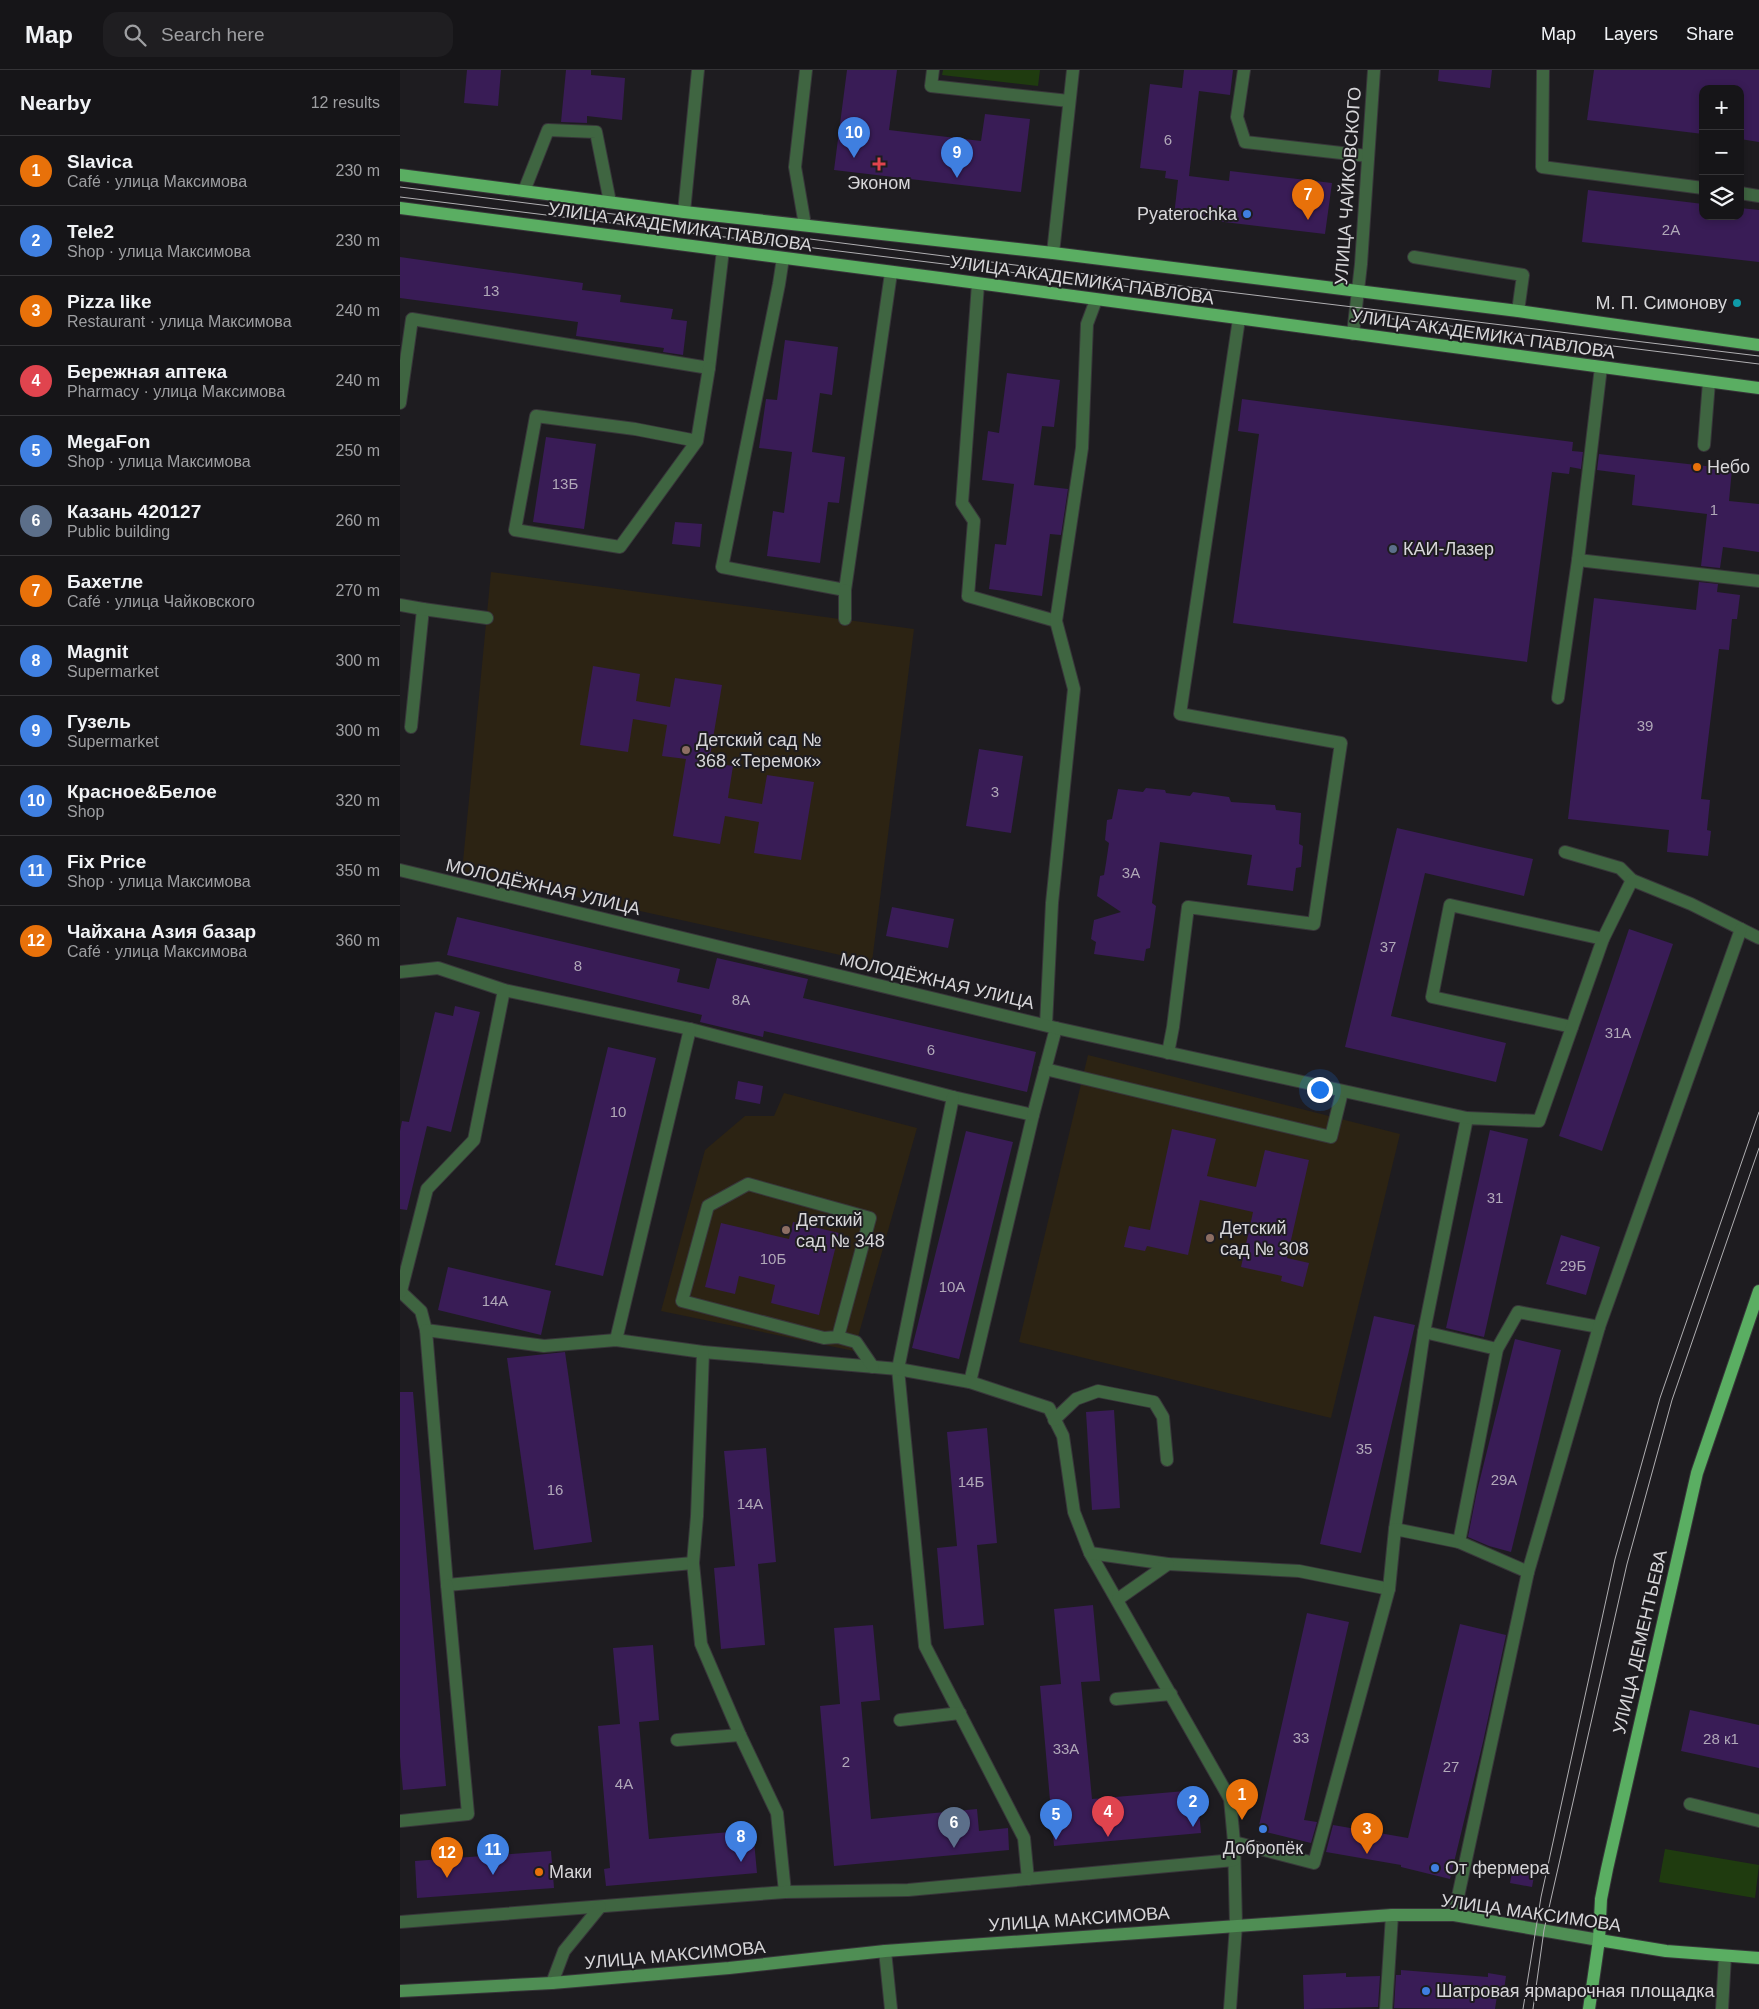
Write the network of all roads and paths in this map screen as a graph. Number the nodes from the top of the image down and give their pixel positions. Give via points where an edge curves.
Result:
1 (698, 70) edge
2 (806, 70) edge
3 (933, 70) edge
4 (1073, 70) edge
5 (1244, 70) edge
6 (1374, 70) edge
7 (1543, 70) edge
8 (1069, 101) junction
9 (1368, 156) junction
10 (400, 176) edge
11 (1699, 187) edge
12 (524, 191) junction
13 (1744, 194) edge
14 (1759, 196) edge
15 (610, 202) junction
16 (400, 208) edge
17 (684, 212) junction
18 (805, 225) junction
19 (723, 250) junction
20 (1053, 252) junction
21 (1414, 257) dead end
22 (783, 258) junction
23 (891, 273) junction
24 (978, 284) junction
25 (1358, 291) junction
26 (1096, 300) junction
27 (1518, 312) junction
28 (406, 318) edge
29 (1239, 319) junction
30 (1353, 334) junction
31 (1759, 345) edge
32 (1601, 367) junction
33 (709, 368) junction
34 (1709, 382) junction
35 (1759, 388) edge
36 (400, 404) edge
37 (697, 441) junction
38 (1704, 445) dead end
39 (1578, 560) junction
40 (1759, 581) edge
41 (845, 590) junction
42 (400, 605) edge
43 (423, 609) junction
44 (487, 618) dead end
45 (845, 620) dead end
46 (1056, 621) junction
47 (1558, 698) dead end
48 (411, 726) dead end
49 (1565, 852) dead end
50 (400, 870) edge
51 (1632, 880) junction
52 (1741, 929) junction
53 (1759, 938) edge
54 (1603, 939) junction
55 (400, 972) edge
56 (504, 990) junction
57 (1051, 1027) junction
58 (1572, 1027) junction
59 (690, 1029) junction
60 (1168, 1053) junction
61 (1045, 1070) junction
62 (1342, 1092) junction
63 (953, 1097) junction
64 (1033, 1115) junction
65 (1467, 1118) junction
66 (401, 1291) edge
67 (1759, 1292) edge
68 (1599, 1327) junction
69 (426, 1330) junction
70 (1424, 1332) junction
71 (838, 1337) junction
72 (616, 1340) junction
73 (1497, 1349) junction
74 (702, 1352) junction
75 (873, 1367) junction
76 (898, 1369) junction
77 (970, 1382) junction
78 (1054, 1420) junction
79 (1167, 1460) dead end
80 (1395, 1529) junction
81 (1459, 1542) junction
82 (1090, 1553) junction
83 (693, 1563) junction
84 (1168, 1564) junction
85 (1528, 1572) junction
86 (447, 1585) junction
87 (1389, 1589) junction
88 (1118, 1599) junction
89 (1171, 1694) junction
90 (1116, 1699) dead end
91 (960, 1714) junction
92 (900, 1720) dead end
93 (740, 1735) junction
94 (677, 1740) dead end
95 (1690, 1804) dead end
96 (400, 1821) edge
97 (1759, 1821) edge
98 (1234, 1842) junction
99 (1234, 1860) junction
100 (1028, 1879) junction
101 (785, 1892) junction
102 (600, 1907) junction
103 (1392, 1915) junction
104 (1454, 1916) junction
105 (400, 1922) edge
106 (1236, 1925) junction
107 (1600, 1940) junction
108 (885, 1951) junction
109 (1726, 1956) junction
110 (1759, 1958) edge
111 (552, 1983) junction
112 (400, 1991) edge
113 (891, 2009) edge
114 (1230, 2009) edge
115 (1386, 2009) edge
116 (1589, 2009) edge
117 (1722, 2009) edge

1 - 17 street
2 - 18 street via 795,167
3 - 8 street via 931,86
4 - 8 street
5 - 9 street via 1237,117 1245,142
6 - 9 street, УЛИЦА ЧАЙКОВСКОГО
7 - 11 street via 1542,167
8 - 20 street
9 - 25 street, УЛИЦА ЧАЙКОВСКОГО
10 - 12 main road, УЛИЦА АКАДЕМИКА ПАВЛОВА
12 - 15 main road, УЛИЦА АКАДЕМИКА ПАВЛОВА
12 - 15 street via 548,130 596,132
13 - 14 street
15 - 17 main road, УЛИЦА АКАДЕМИКА ПАВЛОВА
16 - 19 main road, УЛИЦА АКАДЕМИКА ПАВЛОВА
17 - 18 main road, УЛИЦА АКАДЕМИКА ПАВЛОВА
18 - 20 main road, УЛИЦА АКАДЕМИКА ПАВЛОВА
19 - 22 main road, УЛИЦА АКАДЕМИКА ПАВЛОВА
19 - 33 street
20 - 25 main road, УЛИЦА АКАДЕМИКА ПАВЛОВА
21 - 27 street via 1523,275
22 - 23 main road, УЛИЦА АКАДЕМИКА ПАВЛОВА
22 - 41 street via 722,567
23 - 24 main road, УЛИЦА АКАДЕМИКА ПАВЛОВА
23 - 41 street
24 - 26 main road, УЛИЦА АКАДЕМИКА ПАВЛОВА
24 - 46 street via 962,503 974,521 968,596
25 - 27 main road, УЛИЦА АКАДЕМИКА ПАВЛОВА
25 - 30 street, УЛИЦА ЧАЙКОВСКОГО
26 - 29 main road, УЛИЦА АКАДЕМИКА ПАВЛОВА
26 - 46 street via 1087,324 1082,448
27 - 31 main road, УЛИЦА АКАДЕМИКА ПАВЛОВА
28 - 33 street
28 - 36 street
29 - 30 main road, УЛИЦА АКАДЕМИКА ПАВЛОВА
29 - 60 street via 1180,714 1341,743 1314,924 1188,907
30 - 32 main road, УЛИЦА АКАДЕМИКА ПАВЛОВА
32 - 34 main road, УЛИЦА АКАДЕМИКА ПАВЛОВА
32 - 39 street
33 - 37 street
34 - 35 main road, УЛИЦА АКАДЕМИКА ПАВЛОВА
34 - 38 street
37 - 37 street via 620,547 516,530 536,416
39 - 40 street
39 - 47 street
41 - 45 street
42 - 43 street
43 - 44 street
43 - 48 street
46 - 57 street via 1074,689 1052,903
49 - 51 street via 1620,868
50 - 57 street, МОЛОДЁЖНАЯ УЛИЦА
51 - 52 street
51 - 54 street
52 - 53 street
52 - 68 street
54 - 58 street
54 - 58 street via 1450,905 1432,997
55 - 56 street via 438,968
56 - 59 street
56 - 66 street via 474,1140 428,1189
57 - 60 street, МОЛОДЁЖНАЯ УЛИЦА
57 - 61 street
58 - 65 street, МОЛОДЁЖНАЯ УЛИЦА via 1539,1121
59 - 63 street
59 - 72 street
60 - 62 street, МОЛОДЁЖНАЯ УЛИЦА
61 - 62 street via 1331,1137
61 - 64 street
62 - 65 street, МОЛОДЁЖНАЯ УЛИЦА
63 - 64 street
63 - 76 street
64 - 77 street
65 - 70 street
66 - 69 street via 421,1311
67 - 107 main road, УЛИЦА ДЕМЕНТЬЕВА via 1697,1473 1607,1869 1601,1899
68 - 73 street via 1518,1312
68 - 85 street
69 - 72 street via 544,1346
69 - 86 street
70 - 73 street
70 - 80 street
71 - 71 street via 824,1338 682,1301 708,1206 748,1184 870,1218
71 - 75 street via 856,1342
72 - 74 street
73 - 81 street
74 - 75 street
74 - 83 street
75 - 76 street
76 - 77 street
76 - 91 street via 925,1646
77 - 78 street via 1049,1408
78 - 79 street via 1076,1399 1098,1391 1154,1402 1163,1417
78 - 82 street via 1063,1436 1074,1512
80 - 81 street
80 - 87 street
81 - 85 street
82 - 84 street
82 - 88 street
83 - 86 street
83 - 93 street via 701,1644
84 - 87 street via 1299,1571
84 - 88 street
85 - 104 street
86 - 96 street via 468,1814
87 - 98 street via 1314,1863
88 - 89 street
89 - 90 street
89 - 98 street via 1230,1799
91 - 92 street
91 - 100 street via 1024,1838
93 - 94 street
93 - 101 street via 777,1813
95 - 97 street
98 - 99 street
99 - 100 street
99 - 106 street
100 - 101 street via 908,1890
101 - 102 street
102 - 105 street
102 - 111 street via 564,1951
103 - 104 main road, УЛИЦА МАКСИМОВА
103 - 106 main road, УЛИЦА МАКСИМОВА
103 - 115 street
104 - 107 main road, УЛИЦА МАКСИМОВА
106 - 108 main road, УЛИЦА МАКСИМОВА
106 - 114 street
107 - 109 main road, УЛИЦА МАКСИМОВА via 1666,1951
107 - 116 main road, УЛИЦА ДЕМЕНТЬЕВА
108 - 111 main road, УЛИЦА МАКСИМОВА
108 - 113 street
109 - 110 main road, УЛИЦА МАКСИМОВА
109 - 117 street
111 - 112 main road, УЛИЦА МАКСИМОВА

